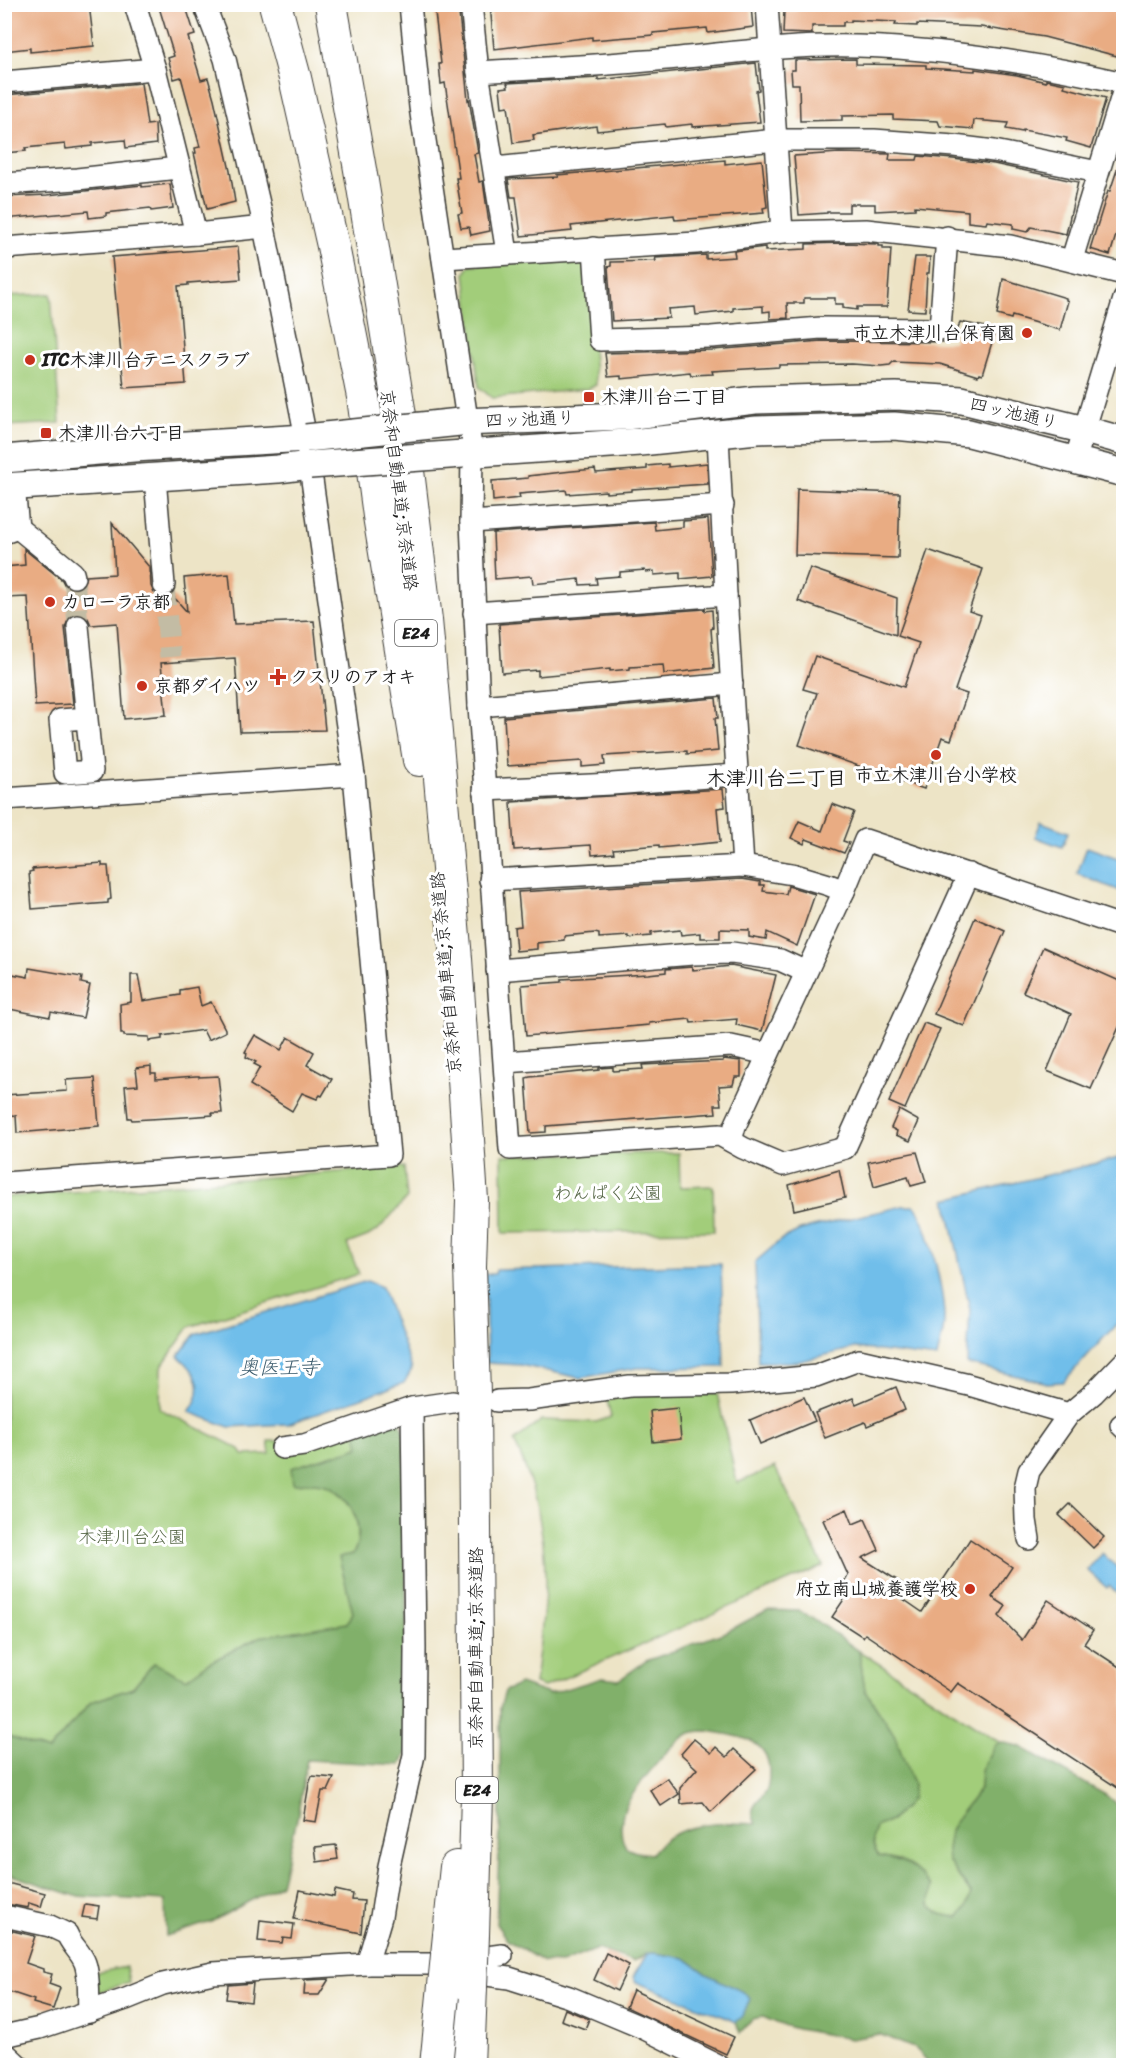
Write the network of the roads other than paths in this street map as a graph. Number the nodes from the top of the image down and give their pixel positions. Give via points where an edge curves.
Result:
1 (135, 4) edge
2 (204, 4) edge
3 (276, 4) edge
4 (320, 4) edge
5 (331, 4) edge
6 (352, 4) edge
7 (410, 4) edge
8 (471, 4) edge
9 (767, 4) edge
10 (771, 48) junction
11 (155, 69) junction
12 (478, 72) junction
13 (4, 82) edge
14 (1124, 83) edge
15 (1124, 88) edge
16 (776, 140) junction
17 (178, 168) junction
18 (494, 168) junction
19 (1098, 172) junction
20 (4, 184) edge
21 (264, 227) junction
22 (782, 232) junction
23 (196, 234) junction
24 (947, 237) junction
25 (4, 248) edge
26 (594, 248) junction
27 (507, 253) junction
28 (443, 258) junction
29 (1072, 260) junction
30 (1124, 274) edge
31 (1124, 299) edge
32 (464, 421) junction
33 (1085, 430) junction
34 (718, 436) junction
35 (306, 438) junction
36 (1124, 441) edge
37 (405, 446) junction
38 (468, 453) junction
39 (4, 459) edge
40 (1075, 461) junction
41 (310, 465) junction
42 (1124, 473) edge
43 (154, 478) junction
44 (9, 487) edge
45 (723, 505) junction
46 (471, 522) junction
47 (11, 530) edge
48 (74, 577) dead end
49 (164, 585) tunnel mouth
50 (726, 595) junction
51 (474, 613) junction
52 (78, 626) tunnel mouth
53 (732, 684) junction
54 (479, 706) junction
55 (86, 718) dead end
56 (354, 775) junction
57 (736, 775) junction
58 (484, 790) junction
59 (4, 799) edge
60 (436, 843) junction
61 (743, 866) junction
62 (969, 874) junction
63 (490, 880) junction
64 (844, 891) junction
65 (1124, 927) edge
66 (497, 970) junction
67 (806, 972) junction
68 (768, 1054) junction
69 (505, 1062) junction
70 (731, 1141) junction
71 (4, 1183) edge
72 (470, 1266) junction
73 (1124, 1362) edge
74 (475, 1399) junction
75 (412, 1408) junction
76 (1069, 1414) junction
77 (1124, 1423) edge
78 (1124, 1428) edge
79 (282, 1448) dead end
80 (1029, 1539) dead end
81 (9, 1917) dead end
82 (465, 1954) junction
83 (502, 1955) dead end
84 (367, 1964) junction
85 (434, 1964) junction
86 (89, 2012) junction
87 (4, 2036) edge
88 (4, 2052) edge
89 (694, 2060) edge
90 (19, 2066) edge
91 (425, 2066) edge
92 (436, 2066) edge
93 (468, 2066) edge
94 (473, 2066) edge
95 (719, 2066) edge

1 - 11 street
2 - 21 street via 225,59
3 - 60 highway via 333,246 363,398 420,769
4 - 60 highway, 京奈和自動車道;京奈道路 / E24 via 395,448
5 - 37 highway, 京奈和自動車道;京奈道路 / E24
6 - 37 highway
7 - 28 street via 420,107
8 - 12 street
9 - 10 street
10 - 12 street
10 - 14 street via 858,46 969,54
10 - 16 street
11 - 13 street
11 - 17 street
12 - 18 street
15 - 19 street
16 - 18 street
16 - 19 street via 874,140 954,146
16 - 22 street
17 - 20 street
17 - 23 street
18 - 27 street
19 - 29 street
21 - 23 street
21 - 35 street
22 - 24 street via 866,230
22 - 26 street via 696,243
23 - 25 street
24 - 26 street via 940,329 821,328 711,337 600,340
24 - 29 street
26 - 27 street
27 - 28 street
28 - 32 street
29 - 30 street
31 - 33 street
32 - 33 main road, 四ッ池通り via 625,416 754,400 896,396 962,400
32 - 35 main road, 四ッ池通り, bridge
32 - 38 street
33 - 36 main road, 四ッ池通り
33 - 40 street
34 - 38 main road, 四ッ池通り
34 - 40 main road, 四ッ池通り via 757,430 894,426 969,433
34 - 45 street
35 - 39 main road, 四ッ池通り
35 - 41 street
37 - 72 highway, 京奈和自動車道;京奈道路 / E24 via 427,632 456,959 472,1200
38 - 41 main road, 四ッ池通り, bridge
38 - 46 street
40 - 42 main road, 四ッ池通り
41 - 43 main road, 四ッ池通り
41 - 56 street
43 - 44 main road, 四ッ池通り
43 - 49 street
44 - 47 street
45 - 46 street
45 - 50 street
46 - 51 street
47 - 48 street
50 - 51 street
50 - 53 street
51 - 54 street
52 - 55 street
53 - 54 street
53 - 57 street
54 - 58 street
56 - 59 street
56 - 71 street via 389,1155
57 - 58 street
57 - 61 street
58 - 63 street
60 - 72 highway, 京奈和自動車道;京奈道路 / E24
61 - 63 street
61 - 64 street via 792,874
62 - 64 street via 865,840
62 - 65 street
62 - 70 street via 845,1149 783,1165
63 - 66 street
64 - 67 street
66 - 67 street via 732,953 780,960
66 - 69 street
67 - 68 street
68 - 69 street via 731,1046
68 - 70 street
69 - 70 street via 510,1149 720,1135
72 - 74 highway, 京奈和自動車道;京奈道路 / E24
73 - 76 street
74 - 75 street
74 - 76 street via 539,1398 630,1386 731,1384 816,1376 859,1360 969,1385
74 - 82 highway, 京奈和自動車道;京奈道路 / E24 via 475,1645
75 - 79 street via 304,1445
75 - 84 street via 414,1755 381,1917
76 - 80 street via 1029,1471 1025,1488
77 - 78 street
81 - 86 street via 67,1934 86,1965
82 - 83 street
82 - 85 street
82 - 89 street via 487,1975 570,1997 643,2028
82 - 92 highway, bridge
82 - 93 highway
82 - 94 highway
84 - 85 street
84 - 86 street via 213,1973 163,1984
85 - 91 street
86 - 87 street
88 - 90 street
89 - 95 street

